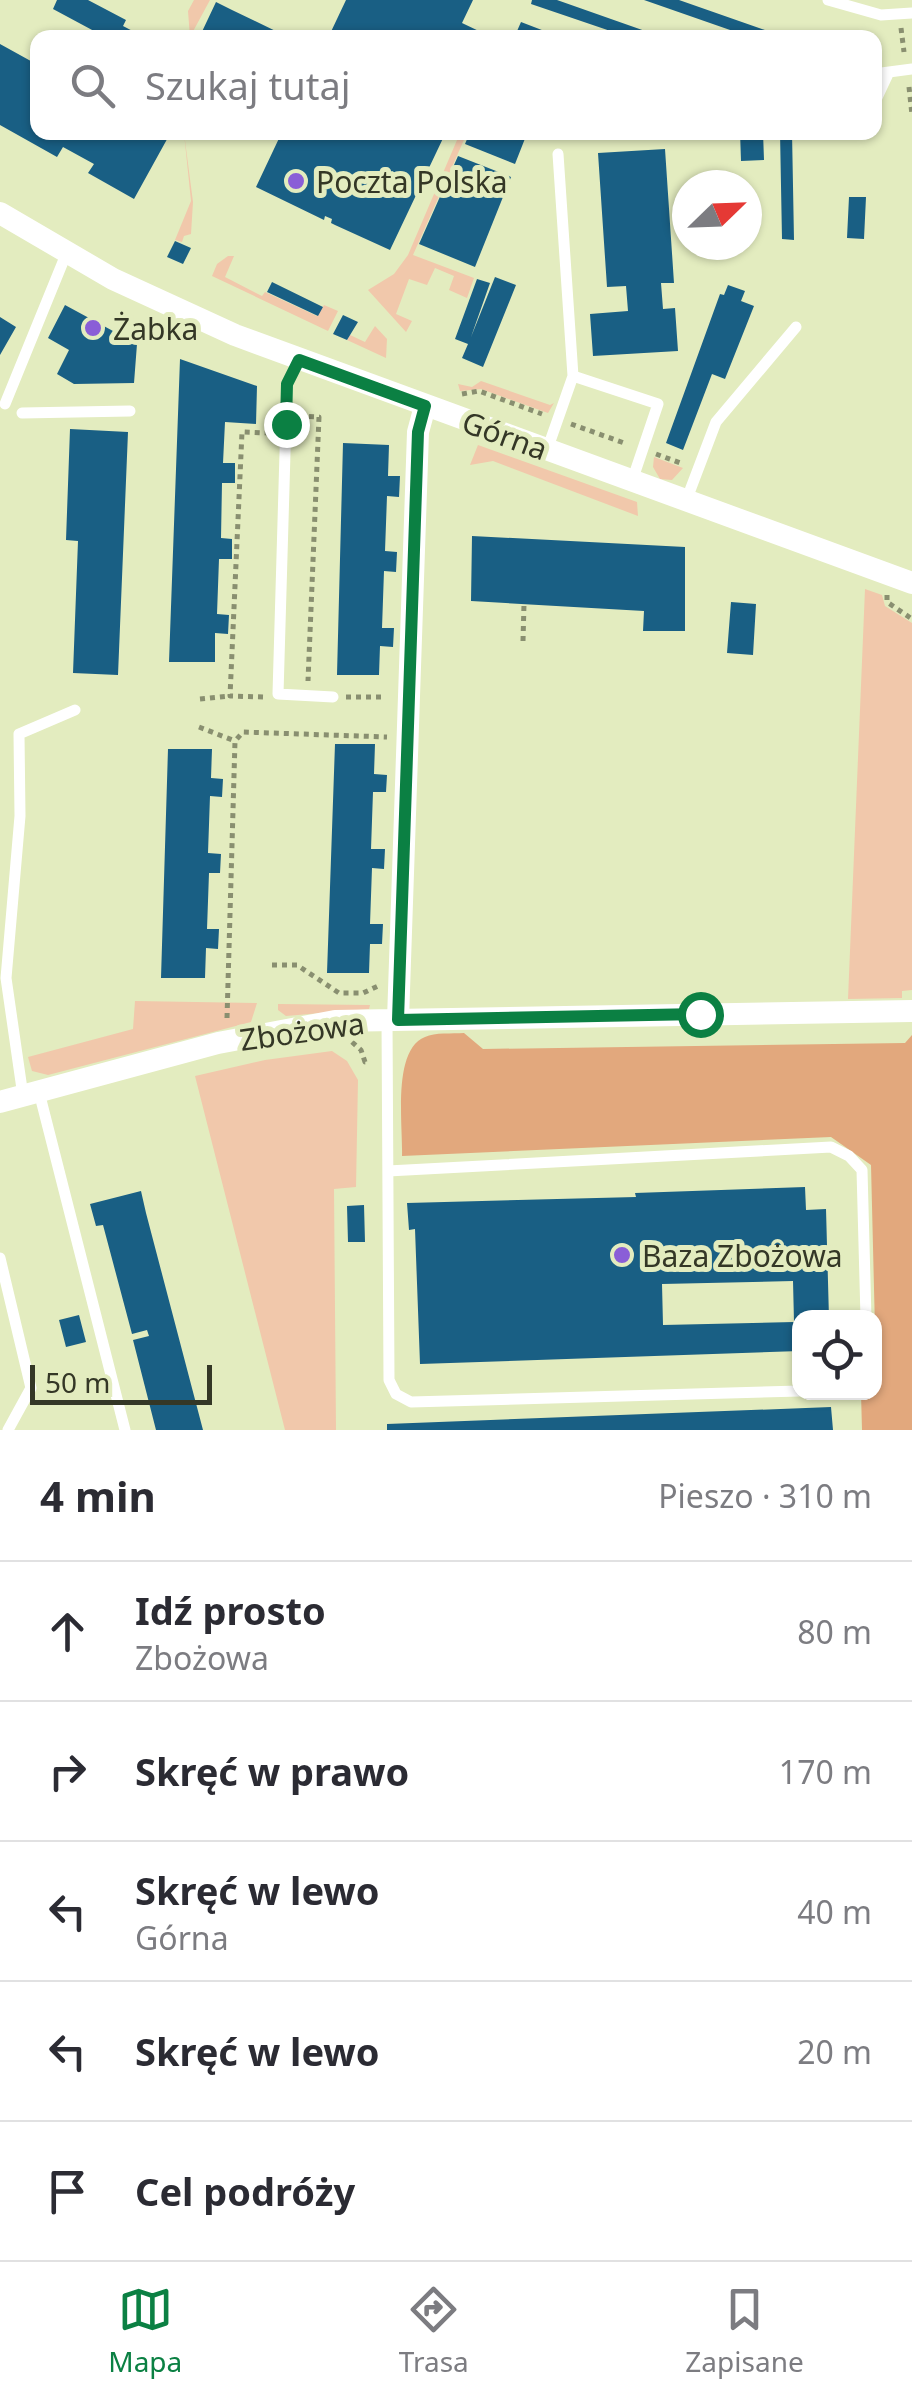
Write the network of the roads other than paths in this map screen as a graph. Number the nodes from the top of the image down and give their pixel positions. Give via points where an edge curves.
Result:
1 (828, 0) edge
2 (912, 13) edge
3 (912, 68) edge
4 (889, 72) junction
5 (882, 73) edge
6 (882, 87) edge
7 (558, 154) dead end
8 (0, 213) edge
9 (66, 252) junction
10 (796, 327) dead end
11 (299, 360) junction
12 (573, 376) junction
13 (5, 404) dead end
14 (425, 406) junction
15 (130, 411) dead end
16 (22, 412) dead end
17 (547, 450) junction
18 (632, 482) junction
19 (686, 502) junction
20 (901, 585) edge
21 (333, 697) dead end
22 (75, 710) dead end
23 (912, 1011) edge
24 (392, 1020) junction
25 (31, 1094) junction
26 (0, 1102) edge
27 (388, 1171) junction
28 (0, 1258) edge
29 (866, 1310) edge
30 (792, 1391) edge
31 (8, 1430) edge
32 (124, 1430) edge

1 - 2 lane via 881,15
3 - 4 lane
4 - 5 lane
4 - 6 lane
7 - 12 lane
8 - 9 street, Górna
9 - 11 street, Górna
9 - 13 lane
10 - 19 lane via 716,422
11 - 14 street, Górna
11 - 21 lane via 287,384 278,694
12 - 17 lane
12 - 18 lane via 658,404
14 - 17 street, Górna
14 - 24 street via 418,432
15 - 16 lane
17 - 18 street, Górna
18 - 19 street, Górna
19 - 20 street, Górna
22 - 25 lane via 19,734 20,816 6,978
23 - 24 street, Zbożowa
24 - 25 street, Zbożowa via 336,1021 226,1042
24 - 27 lane
25 - 26 street, Zbożowa
25 - 32 lane
27 - 29 lane via 831,1147 862,1170
27 - 30 lane via 389,1380 396,1394 412,1402
28 - 31 lane via 31,1388

